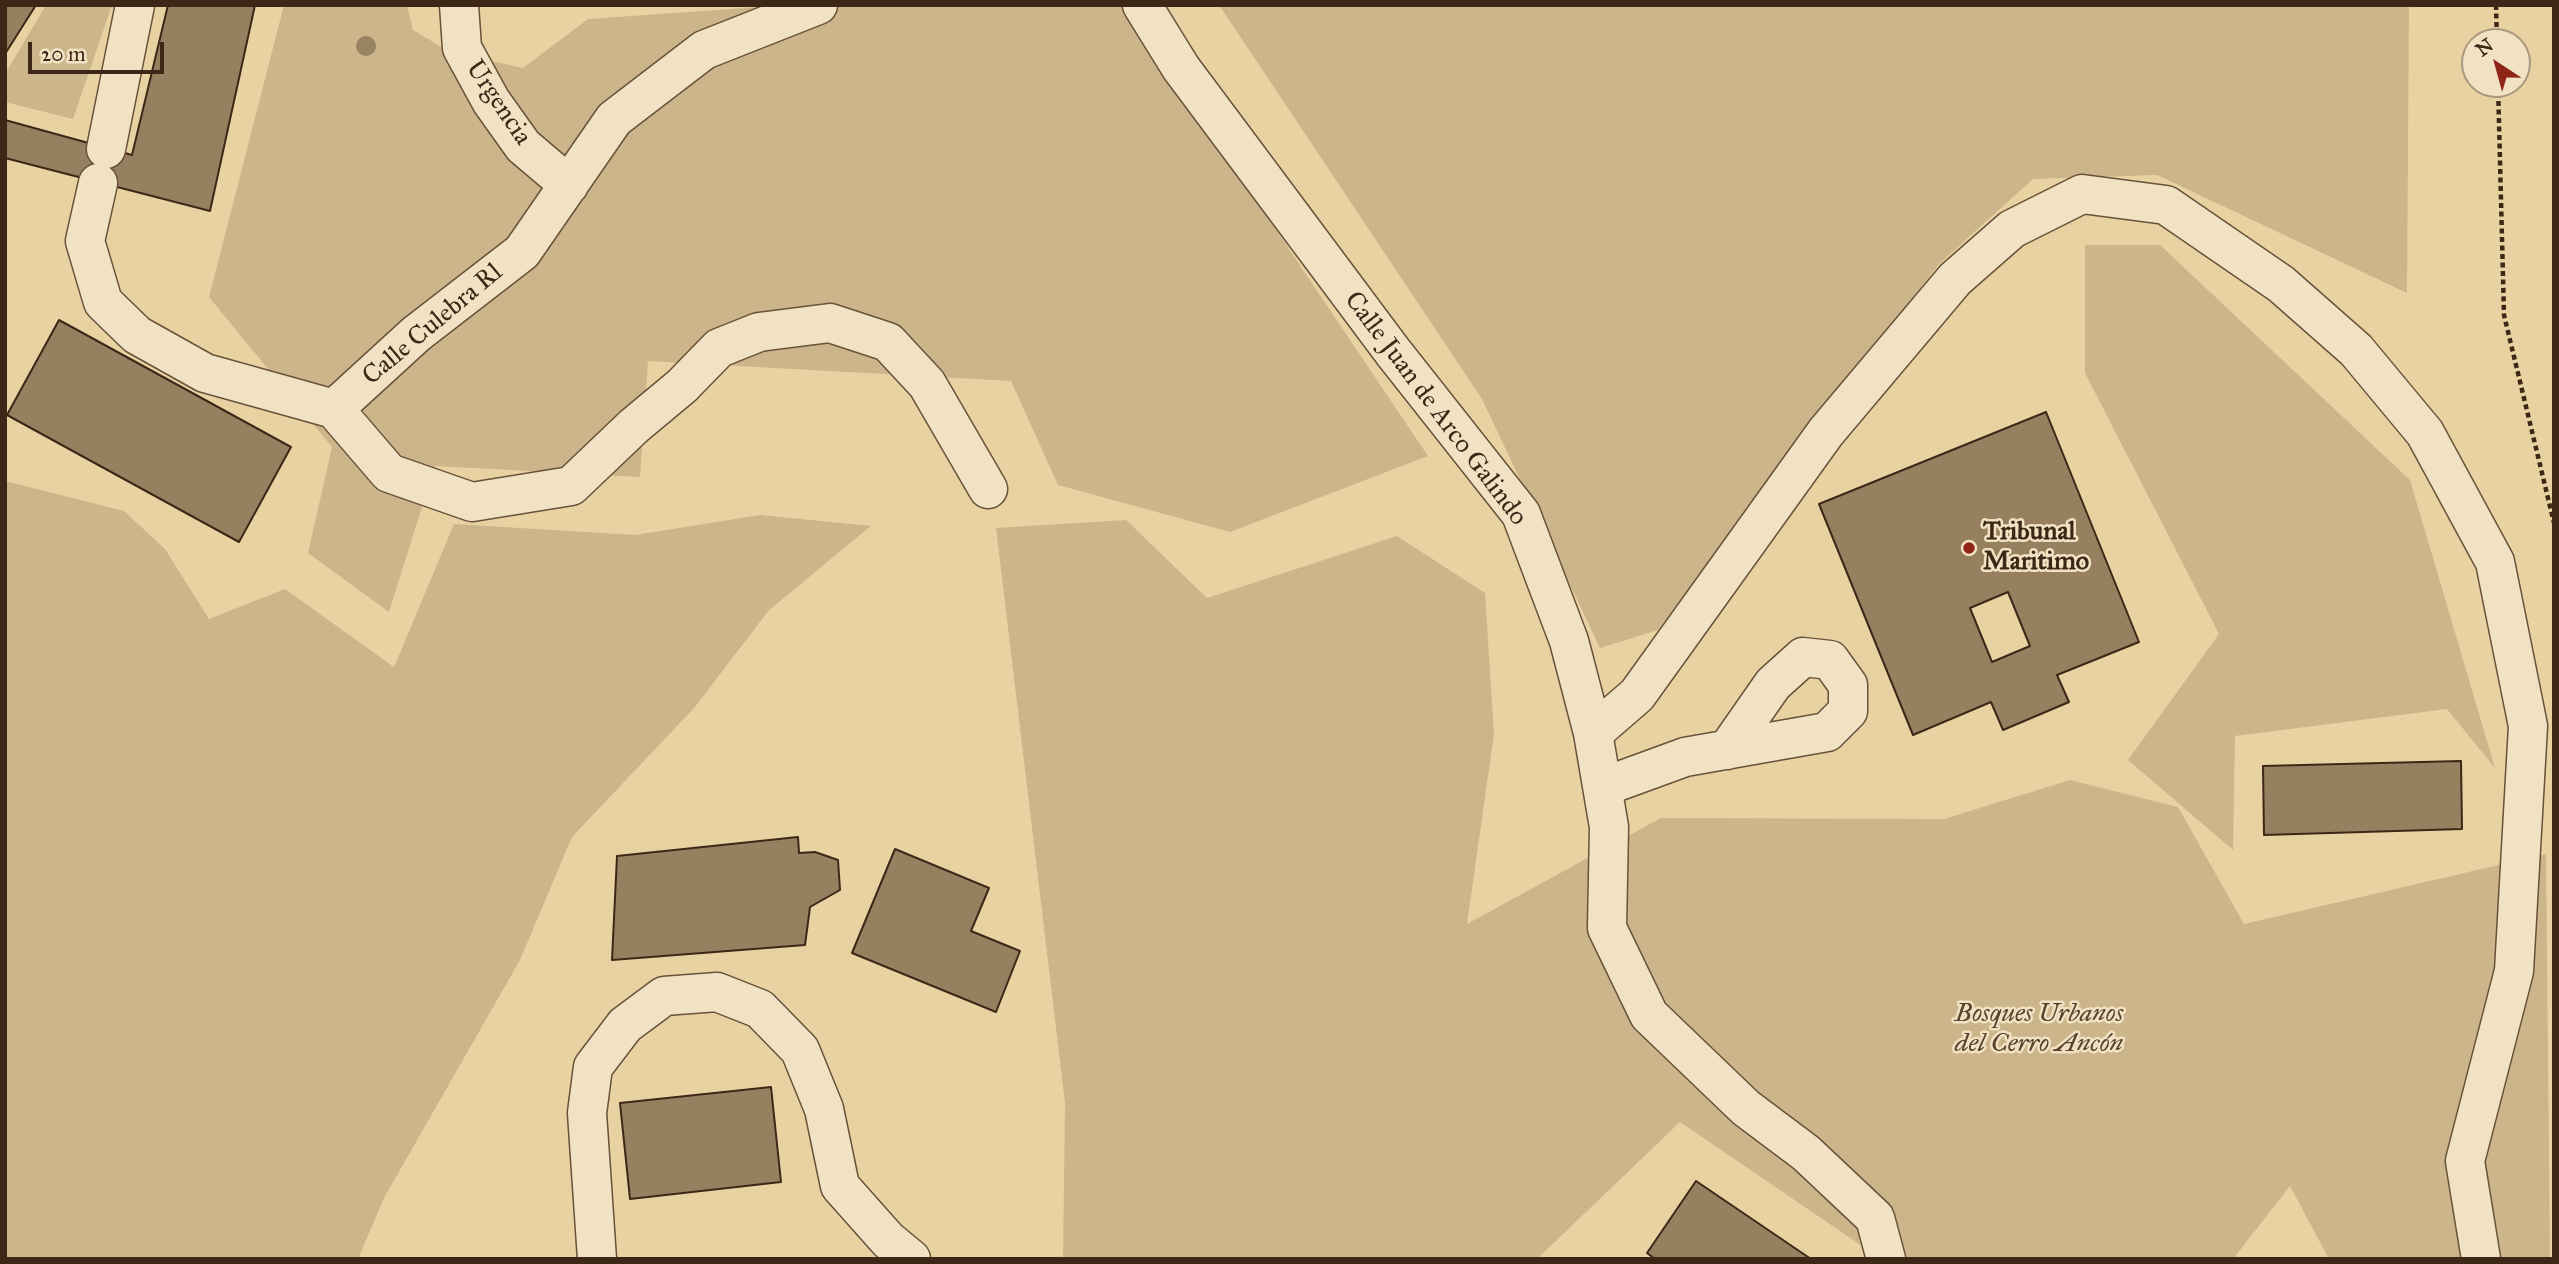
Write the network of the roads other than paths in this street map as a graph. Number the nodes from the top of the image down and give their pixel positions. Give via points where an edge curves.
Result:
1 (135, 5) edge
2 (459, 5) edge
3 (818, 5) edge
4 (1142, 5) edge
5 (569, 185) junction
6 (334, 409) junction
7 (988, 489) dead end
8 (1593, 733) junction
9 (1727, 750) dead end
10 (1602, 787) junction
11 (597, 1259) edge
12 (911, 1259) edge
13 (1886, 1259) edge
14 (2481, 1259) edge

1 - 6 street via 85,241 103,302 137,335 205,373
2 - 5 street, Urgencia via 462,48 491,101 523,146
3 - 5 street, Calle Culebra Rl via 704,50 614,119
4 - 8 street, Calle Juan de Arco Galindo via 1181,68 1393,352 1521,514 1569,640
5 - 6 street, Calle Culebra Rl via 522,252 416,334
6 - 7 street via 389,473 472,502 571,486 719,348 759,332 830,323 888,342 927,384
8 - 10 street, Calle Juan de Arco Galindo
8 - 14 street via 1637,695 1826,432 1955,279 2012,229 2082,194 2166,205 2281,284 2356,349 2425,433 2495,562 2528,726 2514,971 2465,1161
9 - 10 street via 1685,757
10 - 13 street, Calle Juan de Arco Galindo via 1609,827 1607,929 1649,1015 1746,1108 1806,1153 1875,1218
11 - 12 street via 587,1114 593,1067 625,1025 664,996 717,992 760,1009 800,1050 824,1109 840,1186

